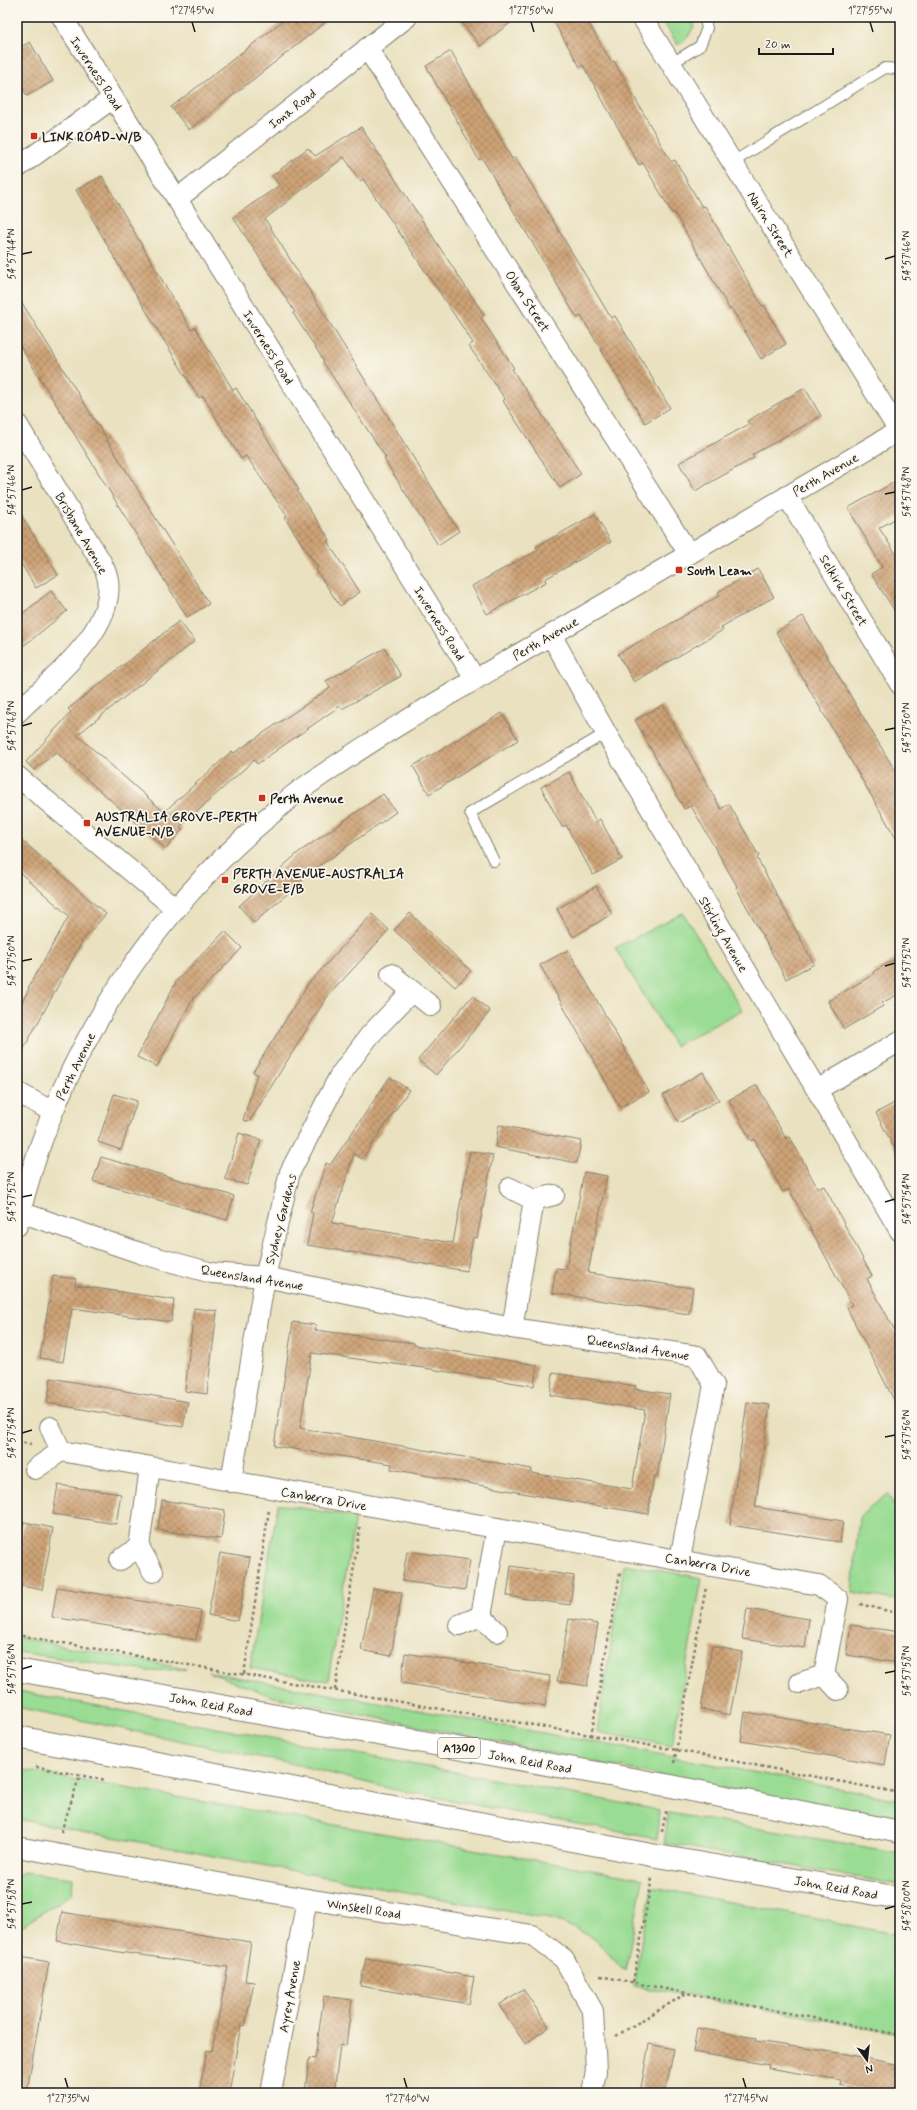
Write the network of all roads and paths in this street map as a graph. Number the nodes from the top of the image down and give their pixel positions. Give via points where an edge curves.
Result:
1 (62, 17) edge
2 (407, 17) edge
3 (642, 17) edge
4 (704, 17) edge
5 (367, 48) junction
6 (672, 63) junction
7 (900, 70) edge
8 (113, 98) junction
9 (733, 162) junction
10 (17, 168) edge
11 (177, 199) junction
12 (17, 424) edge
13 (899, 430) edge
14 (787, 496) junction
15 (689, 554) junction
16 (551, 635) junction
17 (475, 679) junction
18 (900, 684) edge
19 (17, 713) edge
20 (606, 733) junction
21 (17, 776) edge
22 (494, 861) dead end
23 (174, 908) junction
24 (391, 974) dead end
25 (412, 991) junction
26 (431, 1006) dead end
27 (900, 1041) edge
28 (816, 1090) junction
29 (17, 1092) edge
30 (53, 1112) junction
31 (510, 1188) dead end
32 (554, 1194) dead end
33 (534, 1200) junction
34 (19, 1219) edge
35 (900, 1231) edge
36 (266, 1277) junction
37 (512, 1328) junction
38 (50, 1427) dead end
39 (60, 1451) junction
40 (150, 1467) junction
41 (36, 1469) dead end
42 (231, 1482) junction
43 (272, 1489) junction
44 (363, 1505) junction
45 (497, 1528) junction
46 (139, 1547) junction
47 (624, 1550) junction
48 (680, 1559) junction
49 (120, 1560) dead end
50 (153, 1572) dead end
51 (838, 1599) junction
52 (900, 1614) edge
53 (481, 1616) junction
54 (459, 1625) dead end
55 (17, 1632) edge
56 (496, 1632) dead end
57 (17, 1670) edge
58 (244, 1674) junction
59 (824, 1675) junction
60 (800, 1683) dead end
61 (335, 1690) junction
62 (838, 1690) dead end
63 (591, 1736) junction
64 (17, 1737) edge
65 (80, 1775) dead end
66 (900, 1793) edge
67 (900, 1832) edge
68 (17, 1847) edge
69 (54, 1854) junction
70 (900, 1898) edge
71 (306, 1899) junction
72 (570, 1970) junction
73 (688, 1993) junction
74 (900, 2035) edge
75 (595, 2050) junction
76 (271, 2093) edge
77 (592, 2093) edge

1 - 8 street, Inverness Road
2 - 5 street, Iona Road
3 - 6 street, Nairn Street
4 - 6 lane via 708,28 700,46
5 - 11 street, Iona Road
5 - 15 street, Oban Street
6 - 9 street, Nairn Street
7 - 9 lane via 886,68
8 - 10 street
8 - 11 street, Inverness Road
9 - 13 street, Nairn Street
11 - 17 street, Inverness Road
12 - 19 street, Brisbane Avenue via 100,560 108,579 108,602 99,625 83,648
13 - 14 street, Perth Avenue
14 - 15 street, Perth Avenue
14 - 18 street, Selkirk Street
15 - 16 street, Perth Avenue
16 - 17 street, Perth Avenue
16 - 20 street, Stirling Avenue
17 - 23 street, Perth Avenue via 304,787 239,841
20 - 22 lane via 470,813
20 - 28 street, Stirling Avenue
21 - 23 street
23 - 30 street, Perth Avenue via 103,1009 76,1060
24 - 25 street
25 - 26 street
25 - 36 street, Sydney Gardens via 370,1035 340,1075 290,1172
27 - 28 street
28 - 35 street, Stirling Avenue
29 - 30 street
30 - 34 street, Perth Avenue via 39,1149
31 - 33 street
32 - 33 street
33 - 37 street
34 - 36 street, Queensland Avenue via 212,1273
36 - 37 street, Queensland Avenue
36 - 42 street, Sydney Gardens
37 - 48 street, Queensland Avenue via 697,1356 714,1386
38 - 39 street
39 - 40 street, Canberra Drive
39 - 41 street
40 - 42 street, Canberra Drive
40 - 46 street
42 - 43 street, Canberra Drive
43 - 44 street, Canberra Drive
43 - 58 path
44 - 45 street, Canberra Drive
44 - 61 path
45 - 47 street, Canberra Drive
45 - 53 street
46 - 49 street
46 - 50 street
47 - 48 street, Canberra Drive
47 - 63 path
48 - 51 street, Canberra Drive via 819,1585
51 - 52 path
51 - 59 street
53 - 54 street
53 - 56 street
55 - 58 path via 23,1636
57 - 67 highway, John Reid Road / A1300 via 671,1786
58 - 61 path
59 - 60 street
59 - 62 street
61 - 63 path
63 - 66 path
64 - 70 highway, John Reid Road via 649,1855
65 - 69 path
68 - 69 street, Winskell Road
69 - 71 street, Winskell Road
71 - 72 street, Winskell Road via 532,1935 564,1959
71 - 76 street, Ayrey Avenue
72 - 73 path
72 - 75 street, Winskell Road via 593,2011
73 - 74 path
73 - 75 path
75 - 77 street, Winskell Road via 596,2071

